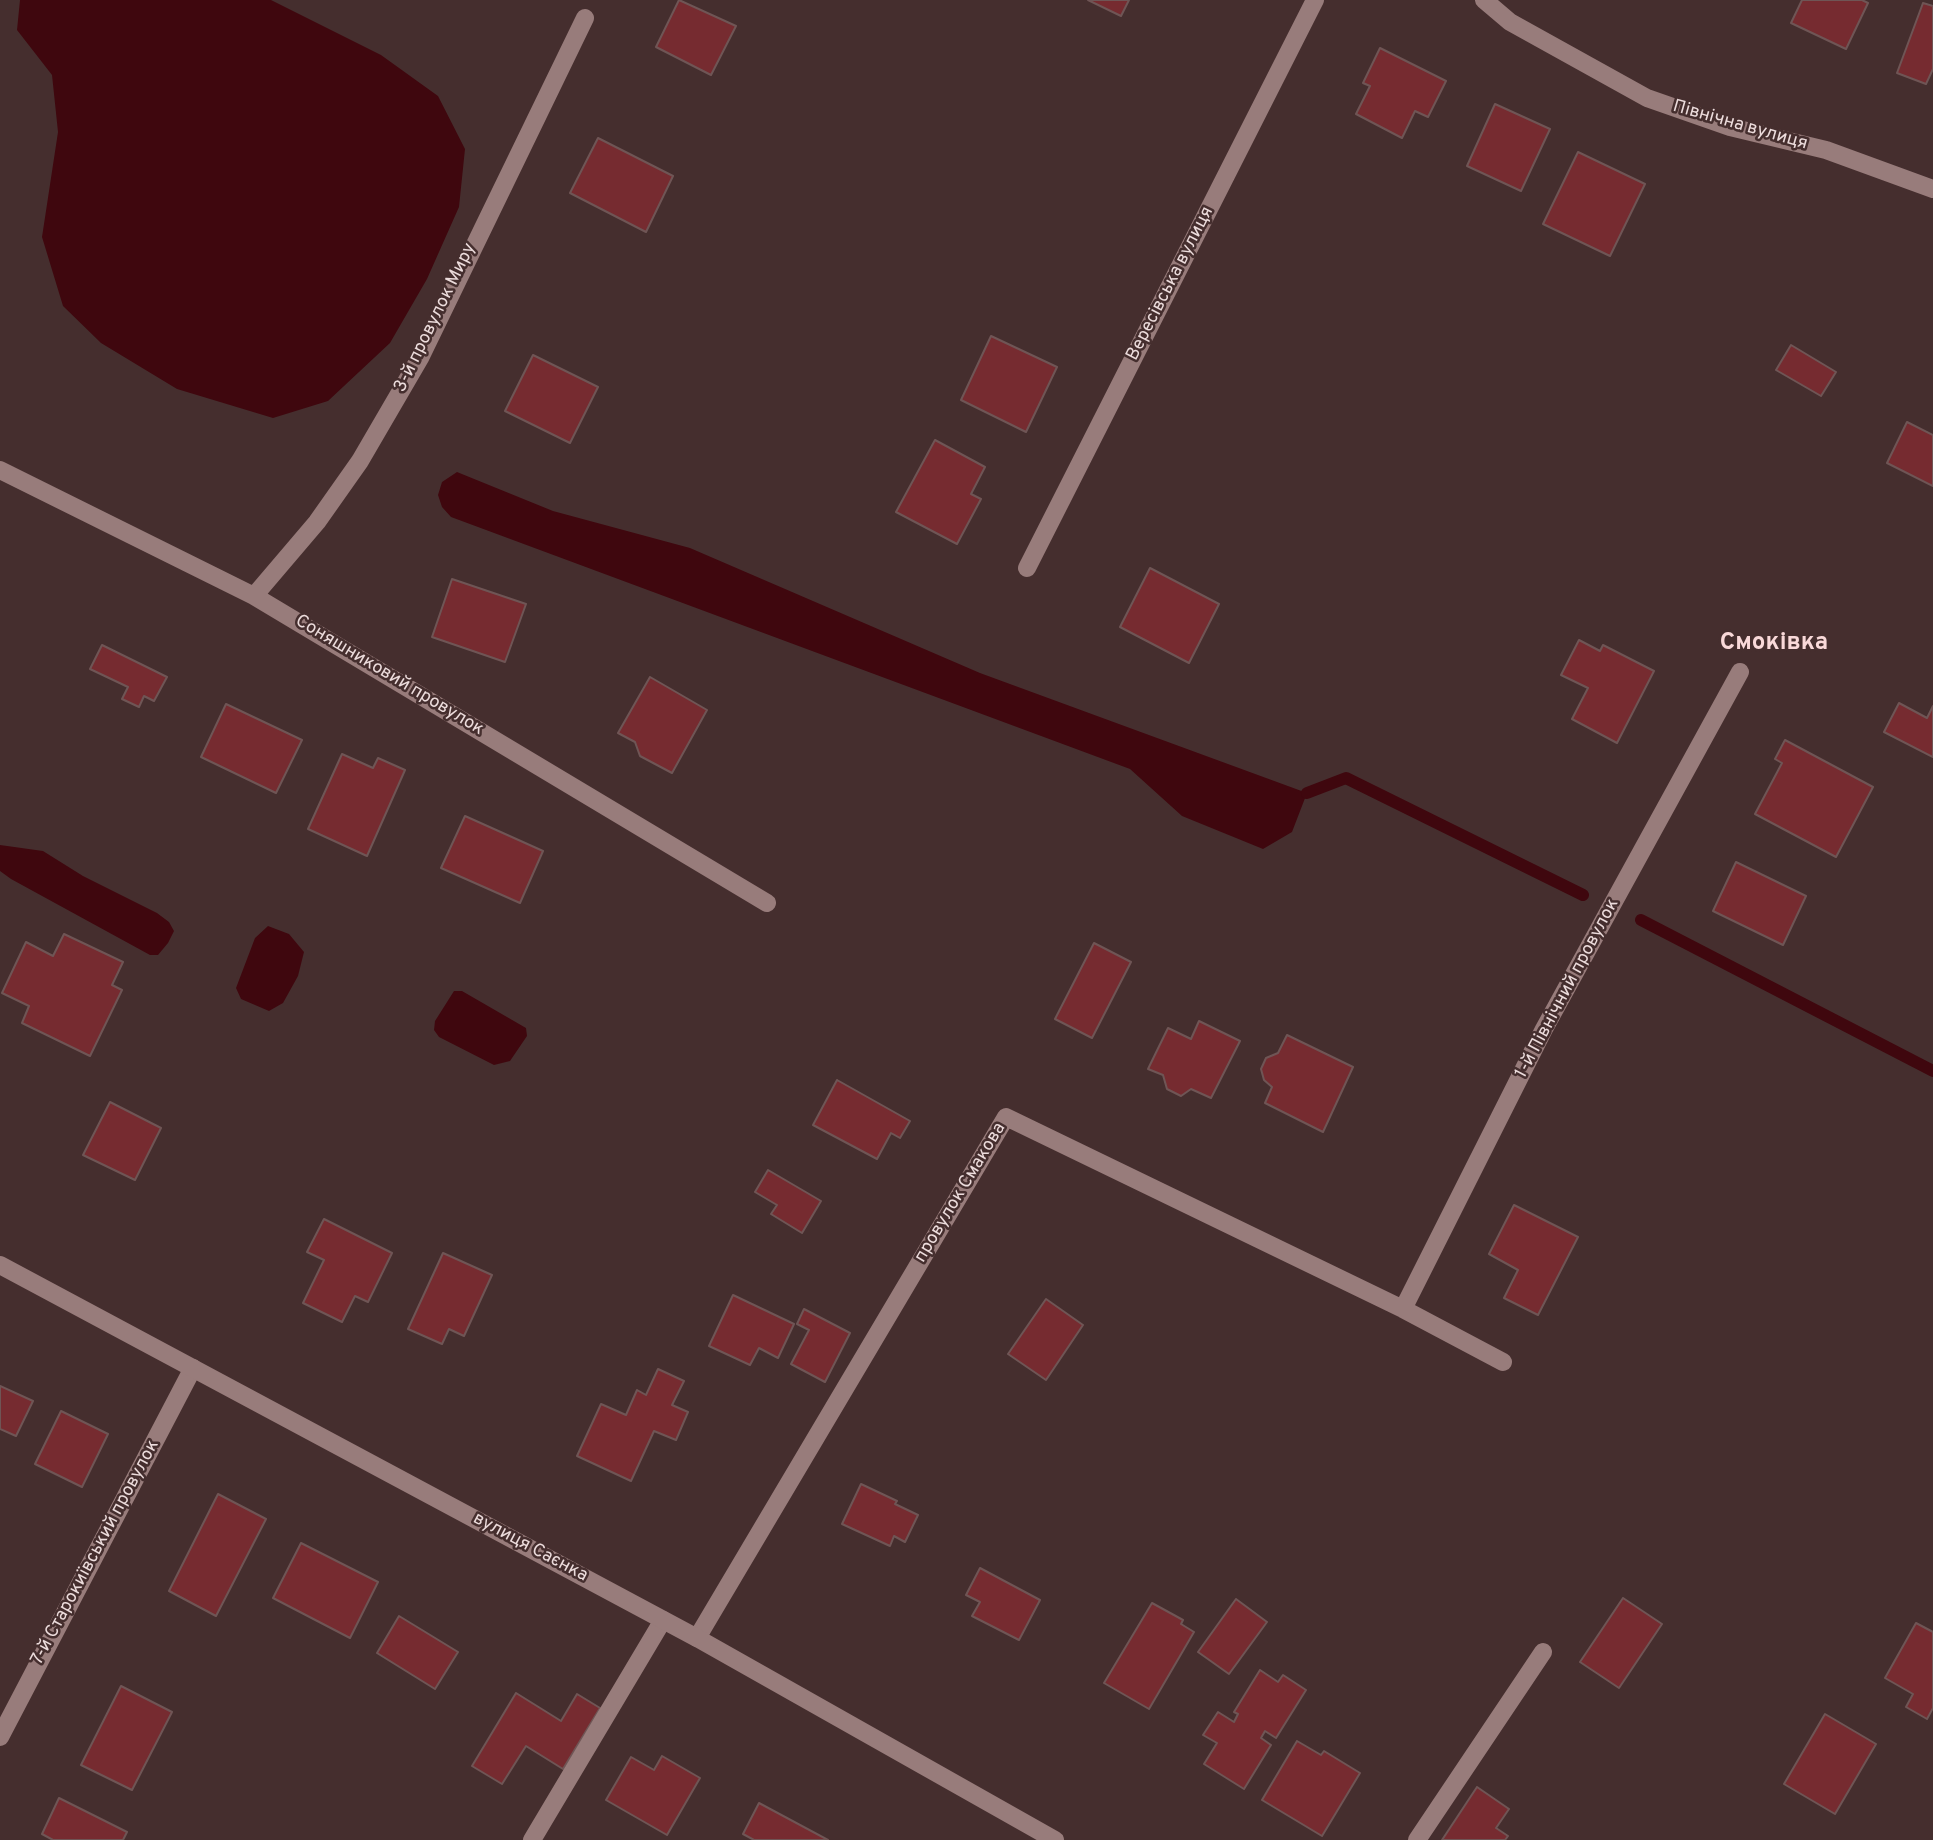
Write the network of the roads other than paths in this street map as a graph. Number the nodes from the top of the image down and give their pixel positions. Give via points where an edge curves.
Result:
1 (1315, 0) edge
2 (1484, 0) edge
3 (585, 18) dead end
4 (1933, 189) edge
5 (0, 470) edge
6 (1027, 568) dead end
7 (254, 596) junction
8 (1740, 672) dead end
9 (767, 903) dead end
10 (0, 1265) edge
11 (1403, 1309) junction
12 (1503, 1362) dead end
13 (193, 1368) junction
14 (663, 1620) junction
15 (697, 1638) junction
16 (1543, 1652) dead end
17 (0, 1737) edge
18 (532, 1840) edge
19 (1055, 1840) edge
20 (1416, 1840) edge

1 - 6 street, Вересівська вулиця
2 - 4 street, Північна вулиця via 1510,22 1647,98 1730,127 1826,150
3 - 7 street, 3-й провулок Миру via 419,358 360,461 317,522
5 - 7 street, Соняшниковий провулок
7 - 9 street, Соняшниковий провулок
8 - 11 street, 1-й Північний провулок via 1544,1029
10 - 13 street, вулиця Саєнка
11 - 12 street, провулок Смакова
11 - 15 street, провулок Смакова via 1006,1117
13 - 14 street, вулиця Саєнка
13 - 17 street, 7-й Старокиївський провулок
14 - 15 street, вулиця Саєнка
14 - 18 street
15 - 19 street, вулиця Саєнка
16 - 20 street

